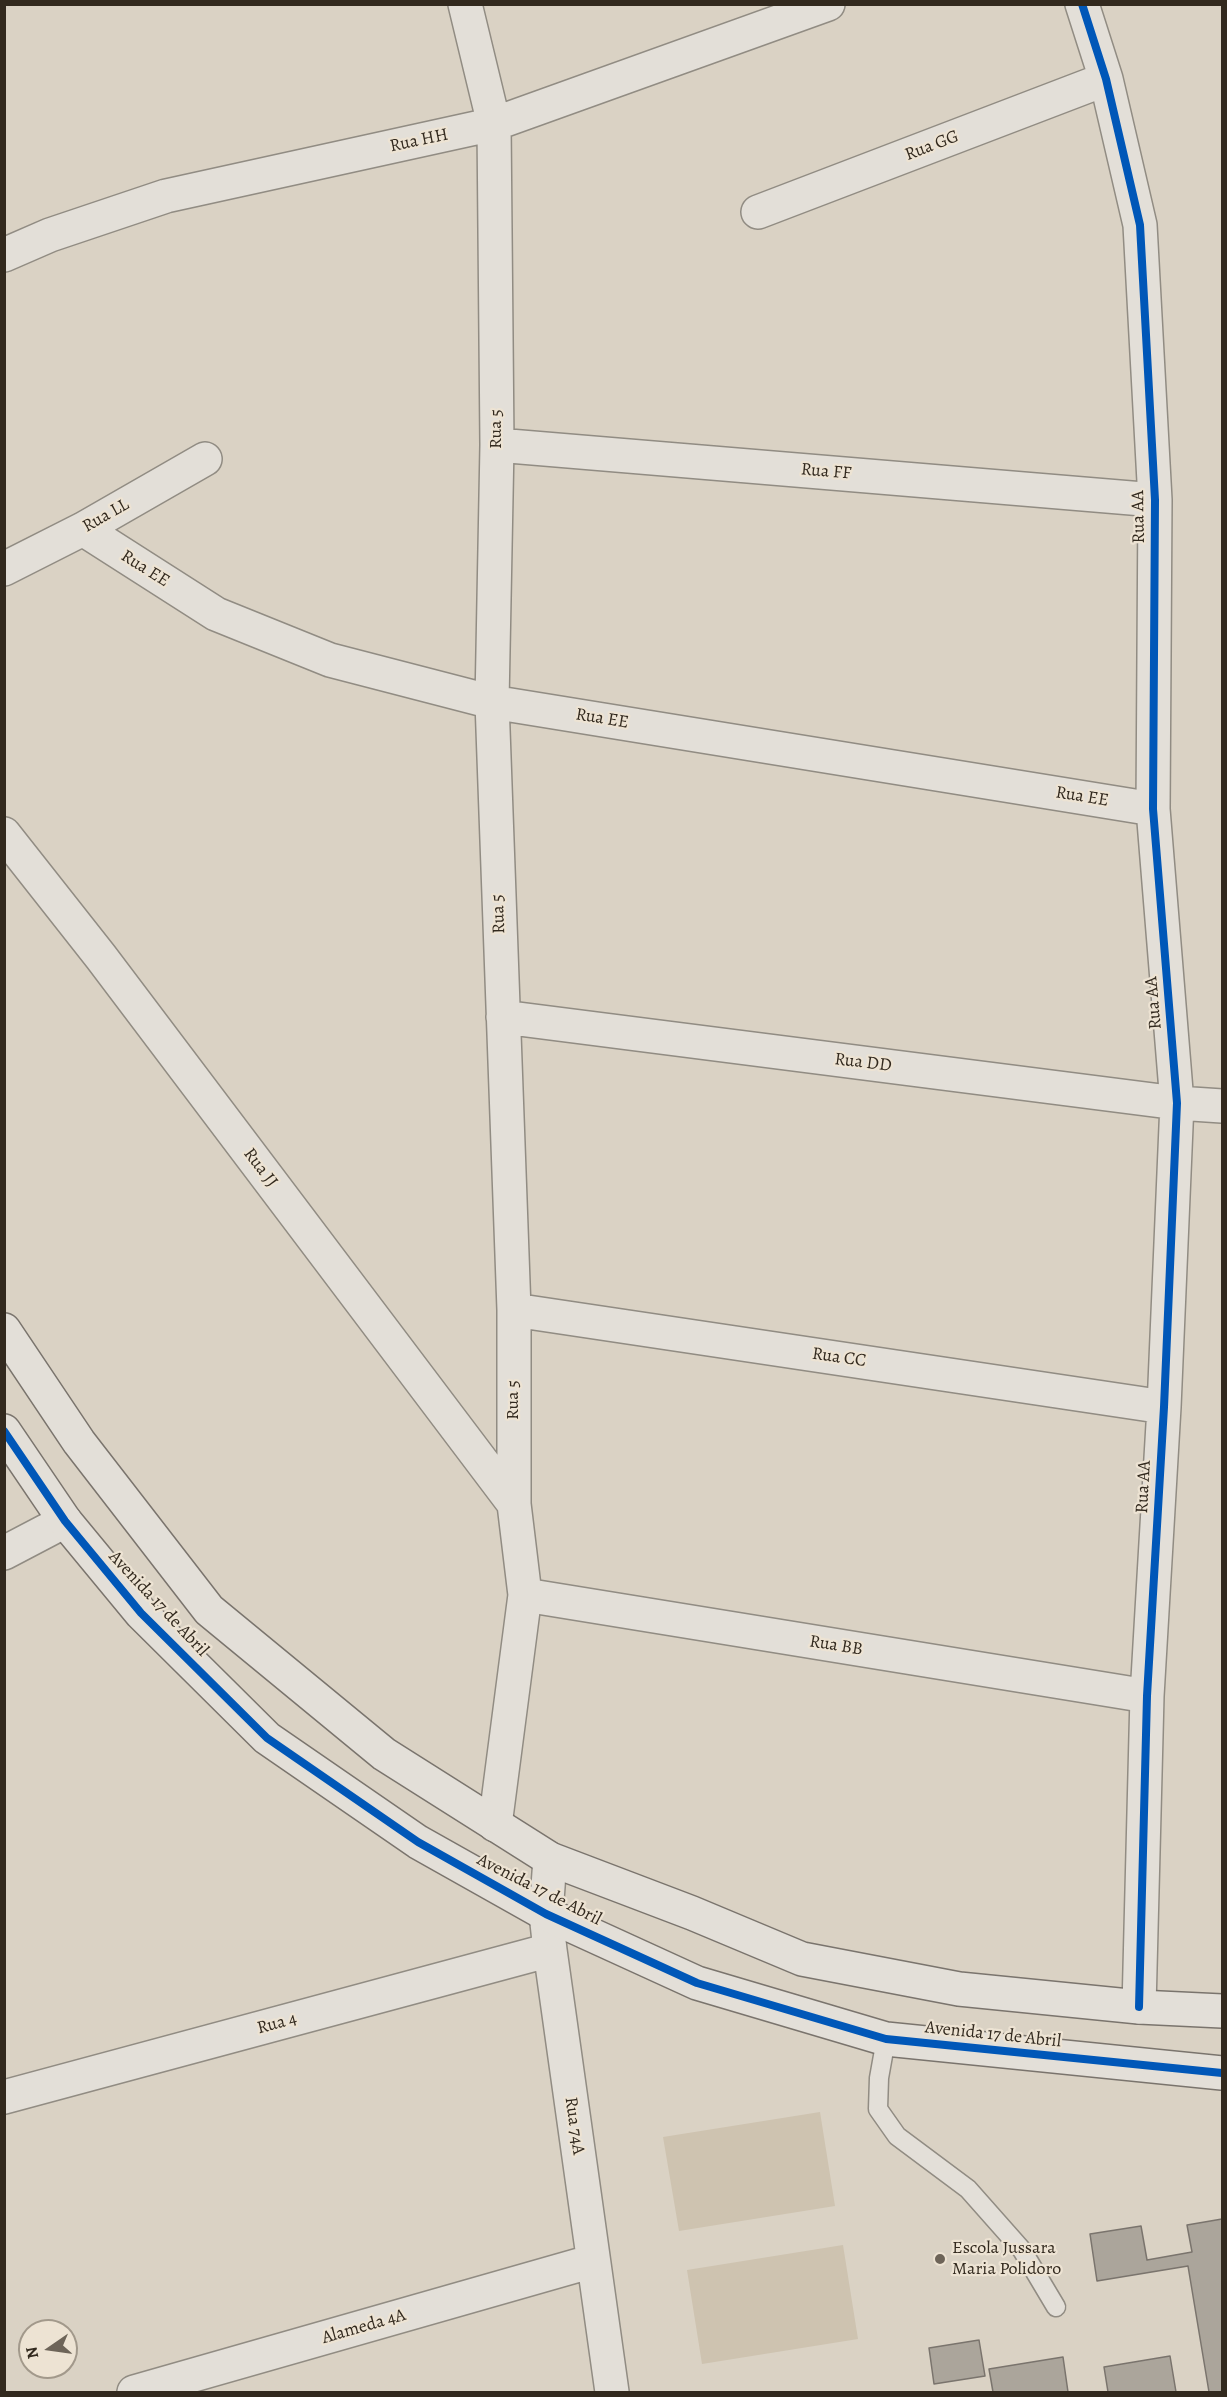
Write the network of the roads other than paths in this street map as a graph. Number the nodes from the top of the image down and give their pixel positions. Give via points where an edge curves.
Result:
1 (465, 4) edge
2 (828, 4) edge
3 (1082, 4) edge
4 (1106, 79) junction
5 (494, 124) junction
6 (758, 212) dead end
7 (4, 255) edge
8 (497, 445) junction
9 (205, 459) dead end
10 (1155, 500) junction
11 (83, 530) junction
12 (4, 569) edge
13 (492, 702) junction
14 (1154, 809) junction
15 (4, 834) edge
16 (503, 1017) junction
17 (1177, 1103) junction
18 (1222, 1106) edge
19 (514, 1310) junction
20 (4, 1330) edge
21 (1164, 1407) junction
22 (4, 1431) edge
23 (514, 1504) junction
24 (65, 1521) junction
25 (4, 1553) edge
26 (525, 1595) junction
27 (1147, 1696) junction
28 (495, 1825) junction
29 (550, 1859) junction
30 (546, 1914) junction
31 (550, 1950) junction
32 (1139, 2007) junction
33 (1222, 2011) edge
34 (886, 2039) junction
35 (1222, 2073) edge
36 (4, 2097) edge
37 (593, 2261) junction
38 (1056, 2307) dead end
39 (134, 2392) edge
40 (612, 2392) edge

1 - 5 street, Rua 5
2 - 5 street, Rua HH
3 - 4 street, Rua AA
4 - 6 street, Rua GG
4 - 10 street, Rua AA via 1140,225
5 - 7 street, Rua HH via 166,196 50,235
5 - 8 street, Rua 5
8 - 10 street, Rua FF
8 - 13 street, Rua 5
9 - 11 street, Rua LL
10 - 14 street, Rua AA
11 - 12 street, Rua LL
11 - 13 street, Rua EE via 216,614 330,660
13 - 14 street, Rua EE
13 - 16 street, Rua 5
14 - 17 street, Rua AA
15 - 23 street, Rua JJ
16 - 17 street, Rua DD
16 - 19 street, Rua 5
17 - 18 street, Rua DD
17 - 21 street, Rua AA
19 - 21 street, Rua CC
19 - 23 street, Rua 5
20 - 28 street, Avenida 17 de Abril via 79,1442 209,1610 384,1754
21 - 27 street, Rua AA
22 - 24 street, Avenida 17 de Abril
23 - 26 street, Rua 5
24 - 25 street
24 - 30 street, Avenida 17 de Abril via 141,1613 267,1738 418,1842
26 - 27 street, Rua BB
26 - 28 street, Rua 5
27 - 32 street, Rua AA
28 - 29 street, Avenida 17 de Abril
29 - 30 street, Rua 74A
29 - 32 street, Avenida 17 de Abril via 802,1959 959,1989
30 - 31 street, Rua 74A
30 - 34 street, Avenida 17 de Abril via 697,1983
31 - 36 street, Rua 4
31 - 37 street, Rua 74A
32 - 33 street, Avenida 17 de Abril
34 - 35 street, Avenida 17 de Abril
34 - 38 lane via 878,2109 897,2136 968,2189 1022,2250
37 - 39 street, Alameda 4A
37 - 40 street, Rua 74A

